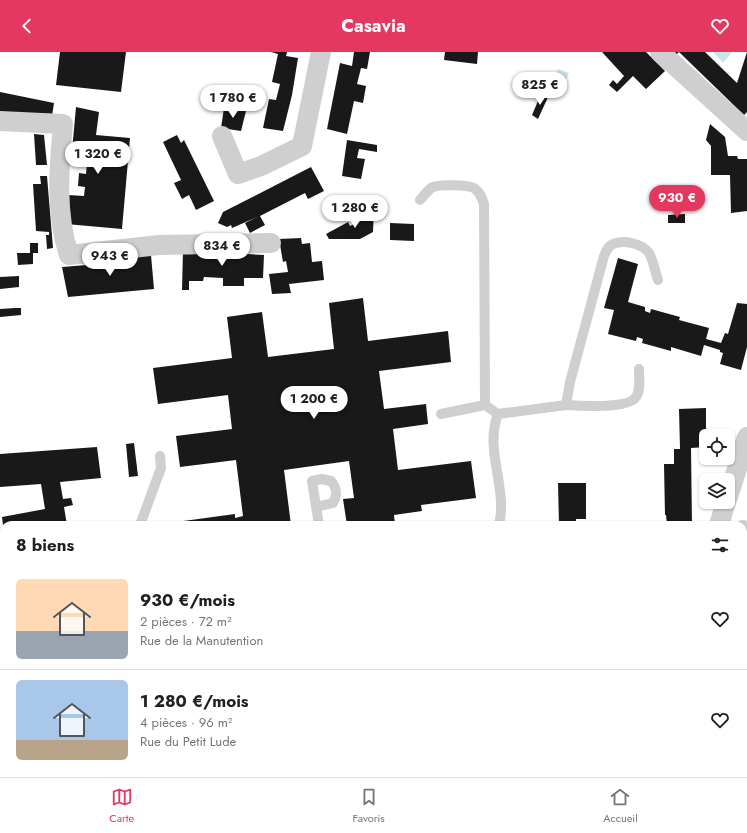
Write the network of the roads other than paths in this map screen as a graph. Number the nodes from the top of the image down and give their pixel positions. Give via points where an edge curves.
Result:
1 (321, 52) edge
2 (660, 52) edge
3 (0, 121) edge
4 (747, 131) edge
5 (222, 136) dead end
6 (420, 200) dead end
7 (270, 243) dead end
8 (658, 280) dead end
9 (639, 369) dead end
10 (485, 406) junction
11 (566, 406) junction
12 (441, 414) dead end
13 (498, 414) junction
14 (747, 438) edge
15 (160, 456) dead end
16 (735, 475) edge
17 (316, 507) dead end
18 (724, 509) edge
19 (141, 521) edge
20 (318, 521) edge
21 (499, 521) edge
22 (720, 521) edge

1 - 5 street via 302,146 238,174
2 - 4 street
3 - 7 street via 63,124 59,173 63,237 69,255 159,245
6 - 10 lane via 432,188 438,186 466,186 480,194 484,204
8 - 11 lane via 648,252 643,248 627,242 618,242 607,248 570,382
9 - 11 lane via 638,392 635,399 628,403
10 - 12 lane
10 - 13 lane
11 - 13 lane
13 - 21 lane via 493,426 493,443 501,504
14 - 16 street
15 - 19 lane via 161,468
17 - 20 lane
18 - 22 street

